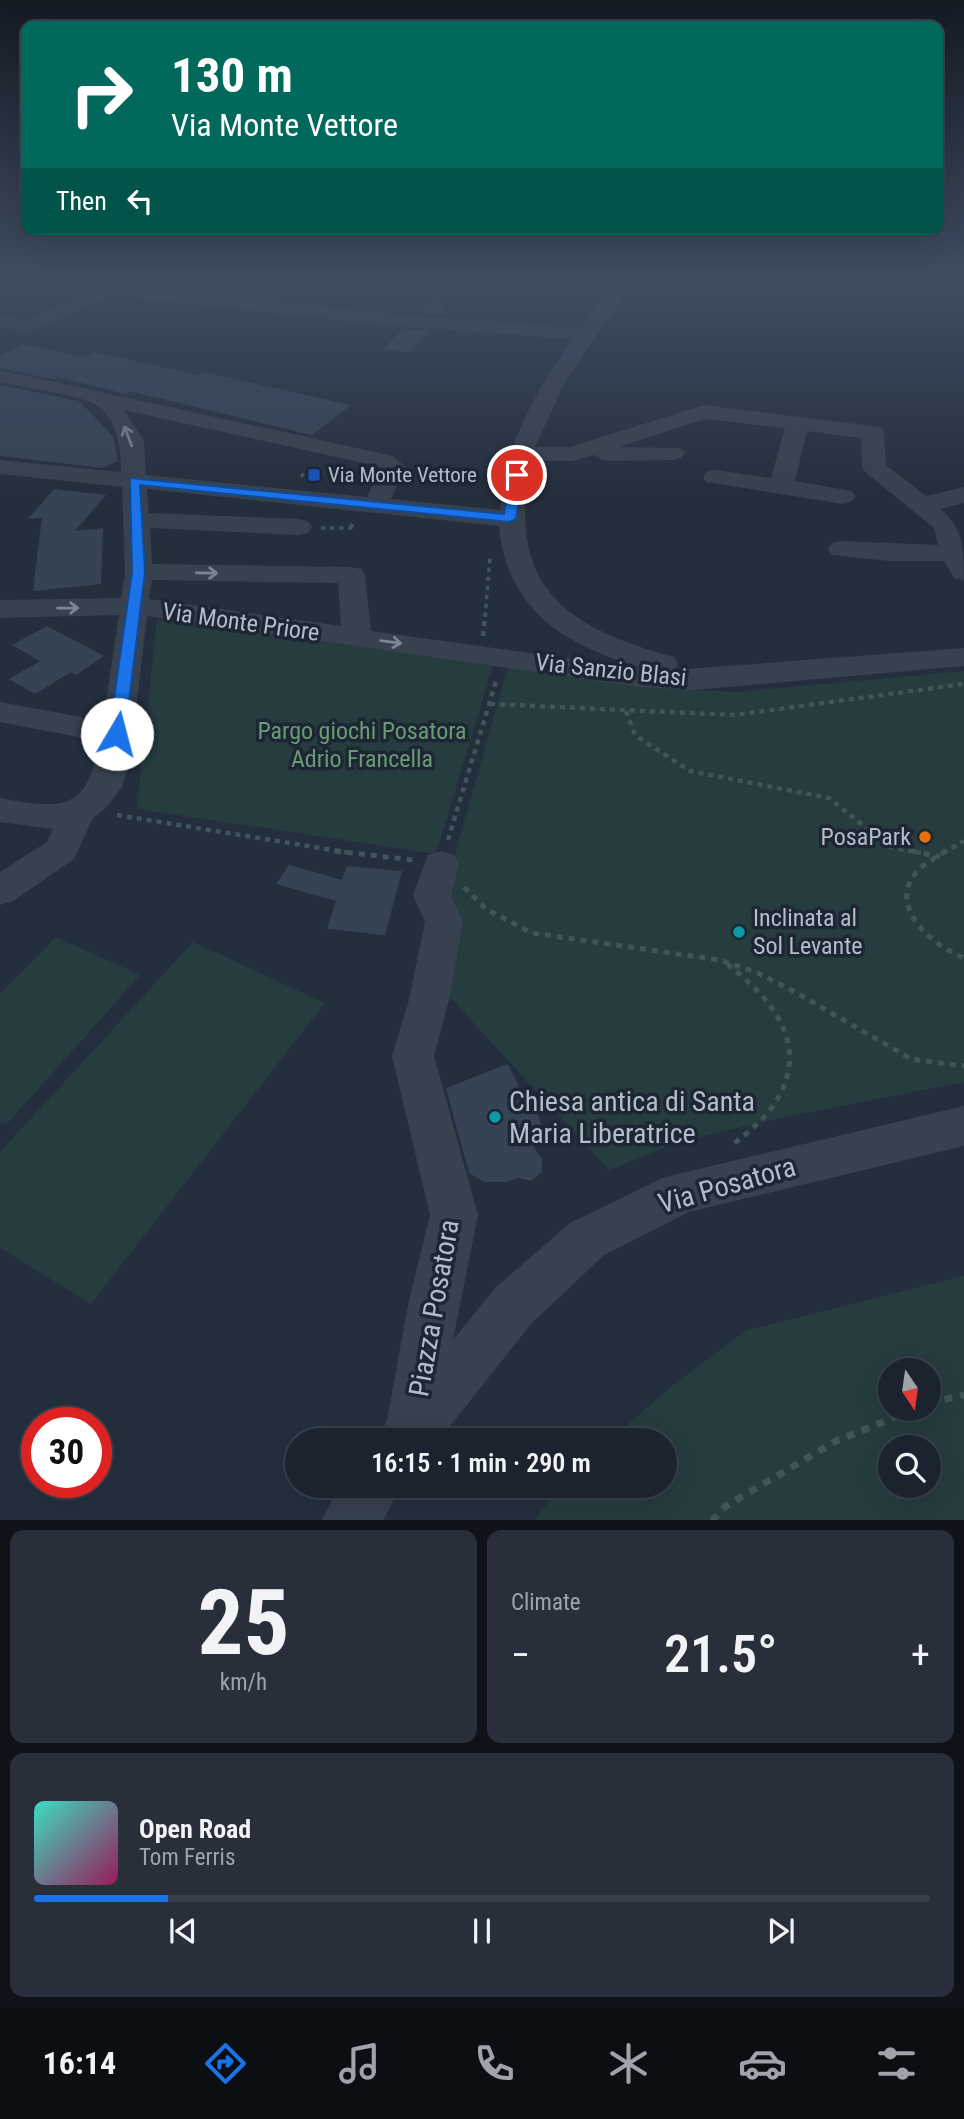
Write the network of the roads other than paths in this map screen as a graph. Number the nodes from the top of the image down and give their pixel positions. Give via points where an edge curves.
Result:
1 (576, 348) edge
2 (0, 376) edge
3 (103, 399) junction
4 (798, 423) junction
5 (673, 453) dead end
6 (520, 454) junction
7 (572, 454) junction
8 (0, 467) edge
9 (715, 477) dead end
10 (134, 481) junction
11 (782, 487) junction
12 (964, 495) edge
13 (843, 496) dead end
14 (379, 498) junction
15 (924, 508) junction
16 (509, 519) junction
17 (135, 520) junction
18 (955, 526) edge
19 (299, 527) road end
20 (841, 549) dead end
21 (958, 562) edge
22 (139, 572) junction
23 (135, 606) junction
24 (0, 609) edge
25 (357, 638) junction
26 (489, 651) joint
27 (964, 657) edge
28 (742, 675) junction
29 (0, 712) edge
30 (117, 734) junction
31 (79, 809) junction
32 (0, 810) edge
33 (441, 864) road end
34 (0, 891) edge
35 (949, 1129) edge
36 (409, 1428) edge
37 (414, 1428) edge
38 (365, 1498) edge
39 (350, 1520) edge

1 - 6 street
2 - 3 street
10 -> 3 street via 132,441
3 - 14 street via 384,461 393,466
4 - 7 street via 704,412
4 - 11 street
4 - 15 street via 872,432 874,467
5 - 7 street
6 - 7 street
6 - 16 street
8 - 10 street
9 - 11 street
10 - 14 street via 255,493
10 - 17 street
11 - 13 street
12 - 15 street
14 - 16 street
15 - 18 street
16 - 28 street, Via Sanzio Blasi via 523,578 540,603 568,626 635,657 684,669
17 - 19 street
17 - 22 street
18 - 21 street
20 - 21 street
22 - 23 street
22 -> 25 street via 351,575
24 -> 23 street, Via Monte Priore
23 - 25 street, Via Monte Priore
23 - 30 street
25 -> 26 street, Via Monte Priore
26 - 28 street, Via Sanzio Blasi via 640,678 693,680
27 - 28 street, Via Sanzio Blasi
29 - 30 street
30 - 31 street via 106,786
31 - 32 street via 52,820
31 - 34 street via 61,850
33 - 36 street, Piazza Posatora via 432,895 444,922 413,1056 454,1215
35 - 37 street, Via Posatora via 681,1192 587,1239 513,1306
38 - 39 street

